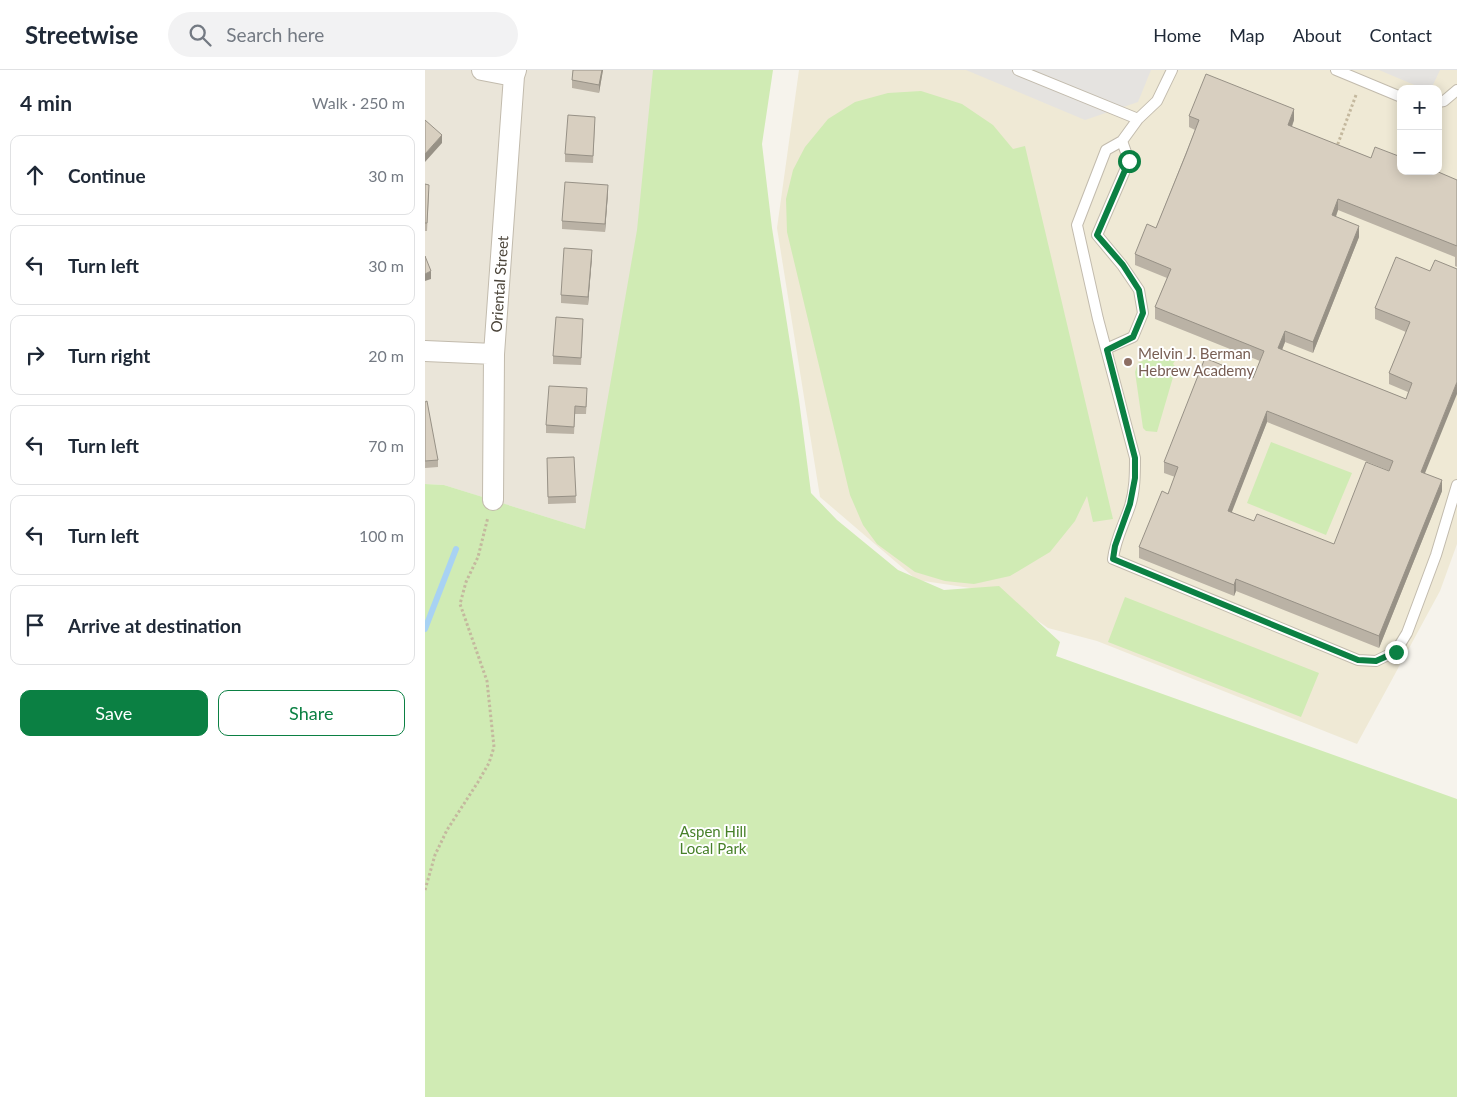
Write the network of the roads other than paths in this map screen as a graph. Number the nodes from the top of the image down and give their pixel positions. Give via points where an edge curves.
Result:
1 (482, 70) edge
2 (1018, 70) edge
3 (1172, 70) edge
4 (1336, 70) edge
5 (515, 73) edge
6 (1457, 90) edge
7 (1397, 96) edge
8 (1442, 101) edge
9 (1138, 119) junction
10 (1122, 141) junction
11 (425, 350) edge
12 (1107, 350) junction
13 (493, 354) junction
14 (1457, 485) edge
15 (493, 500) road end

1 - 5 street
2 - 9 lane
3 - 9 lane via 1157,101
4 - 7 lane
5 - 13 street, Oriental Street
6 - 8 lane
9 - 10 lane
10 - 12 lane via 1107,150 1077,225
10 - 12 lane via 1129,161 1097,235 1139,290 1143,313 1133,337
11 - 13 street
12 - 14 lane via 1135,458 1130,504 1113,559 1358,660 1376,661 1396,652 1407,633 1436,555
13 - 15 street, Oriental Street

